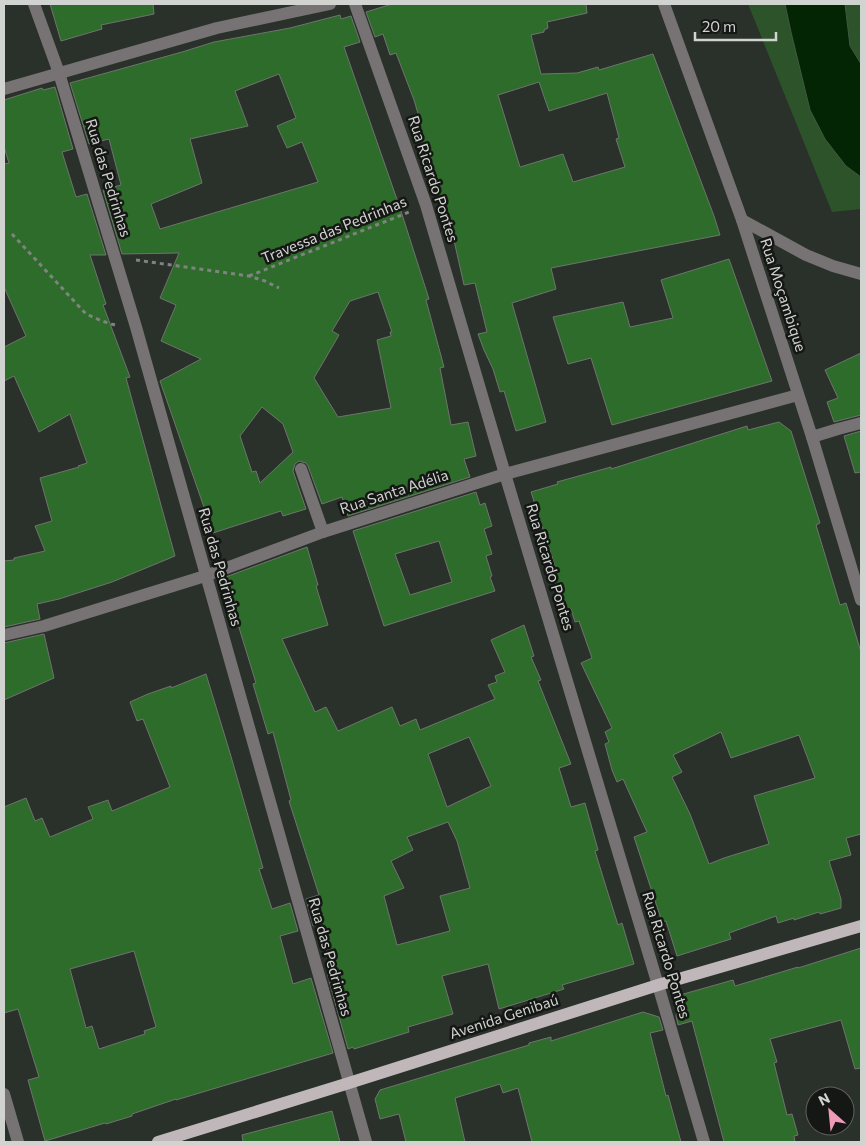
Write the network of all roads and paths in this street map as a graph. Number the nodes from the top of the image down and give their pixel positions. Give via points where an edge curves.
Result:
1 (34, 4) edge
2 (330, 4) edge
3 (355, 4) edge
4 (664, 4) edge
5 (60, 73) junction
6 (4, 88) edge
7 (426, 205) junction
8 (742, 220) junction
9 (12, 234) dead end
10 (115, 257) junction
11 (861, 274) edge
12 (249, 276) junction
13 (279, 288) dead end
14 (136, 327) junction
15 (798, 395) junction
16 (861, 423) edge
17 (812, 437) junction
18 (301, 469) dead end
19 (505, 474) junction
20 (323, 532) junction
21 (205, 576) junction
22 (861, 600) edge
23 (4, 635) edge
24 (861, 926) edge
25 (658, 985) junction
26 (349, 1083) junction
27 (4, 1094) edge
28 (18, 1142) edge
29 (158, 1142) edge
30 (366, 1142) edge
31 (704, 1142) edge

1 - 5 street, Rua das Pedrinhas
2 - 5 street via 217,28
3 - 7 street, Rua Ricardo Pontes
4 - 8 street, Rua Moçambique
5 - 6 street
5 - 10 street, Rua das Pedrinhas
7 - 12 path, Travessa das Pedrinhas
7 - 19 street, Rua Ricardo Pontes
8 - 11 street via 806,254
8 - 15 street, Rua Moçambique
9 - 14 path via 86,314 113,325
10 - 12 path, Travessa das Pedrinhas
10 - 14 street, Rua das Pedrinhas
12 - 13 path, Travessa das Pedrinhas
14 - 21 street, Rua das Pedrinhas
15 - 17 street, Rua Moçambique
15 - 19 street, Rua Santa Adélia
16 - 17 street
17 - 22 street, Rua Moçambique
18 - 20 street
19 - 20 street, Rua Santa Adélia
19 - 25 street, Rua Ricardo Pontes
20 - 21 street, Rua Santa Adélia
21 - 23 street, Rua Santa Adélia via 44,626
21 - 26 street, Rua das Pedrinhas
24 - 25 main road, Avenida Genibaú
25 - 26 main road, Avenida Genibaú
25 - 31 street, Rua Ricardo Pontes
26 - 29 main road, Avenida Genibaú
26 - 30 street, Rua das Pedrinhas
27 - 28 street

